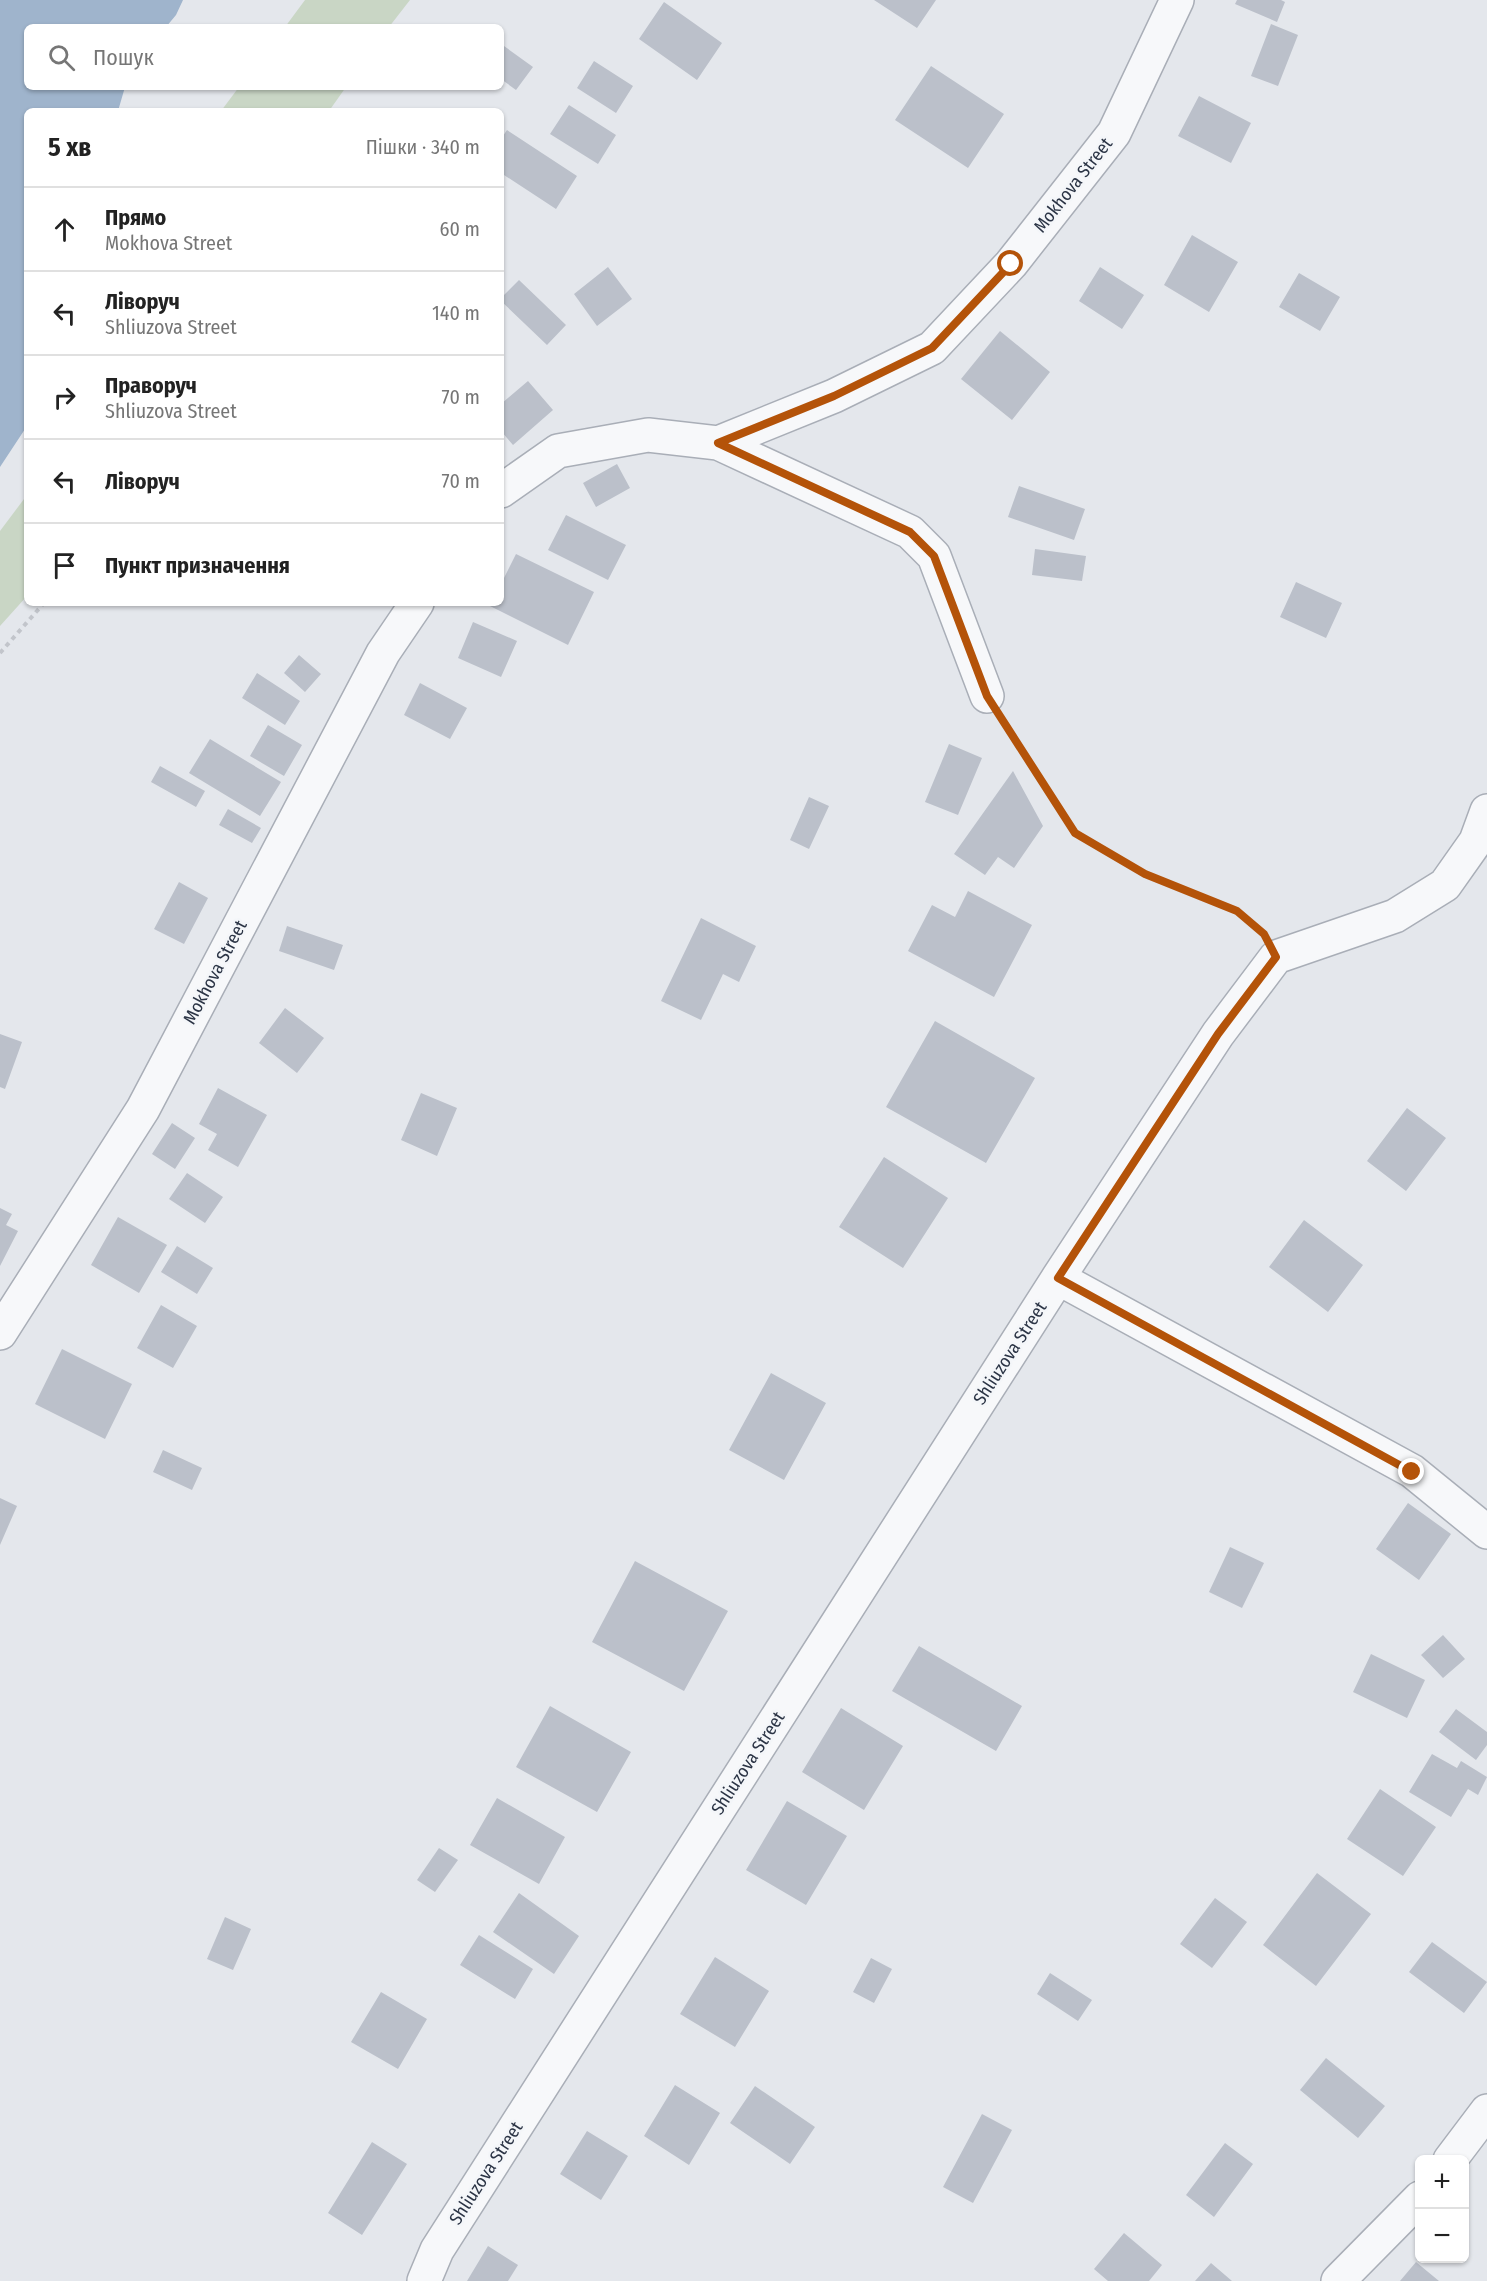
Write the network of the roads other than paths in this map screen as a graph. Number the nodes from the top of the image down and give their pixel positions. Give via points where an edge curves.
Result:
1 (1177, 0) edge
2 (718, 443) junction
3 (504, 489) edge
4 (415, 606) edge
5 (987, 696) road end
6 (1487, 811) edge
7 (1058, 1278) junction
8 (0, 1333) edge
9 (1487, 1532) edge
10 (1487, 2111) edge
11 (1454, 2155) edge
12 (1415, 2202) edge
13 (424, 2281) edge
14 (1338, 2281) edge

1 - 2 street, Mokhova Street via 1114,133 1011,264 932,348 834,396
2 - 3 street, Mokhova Street via 648,435 558,451
2 - 5 street via 910,532 934,556
4 - 8 street, Mokhova Street via 383,653 143,1108
6 - 7 street, Shliuzova Street via 1476,841 1445,885 1395,916 1276,957 1218,1034
7 - 9 street via 1412,1472
7 - 13 street, Shliuzova Street via 437,2250
10 - 11 street
12 - 14 street

